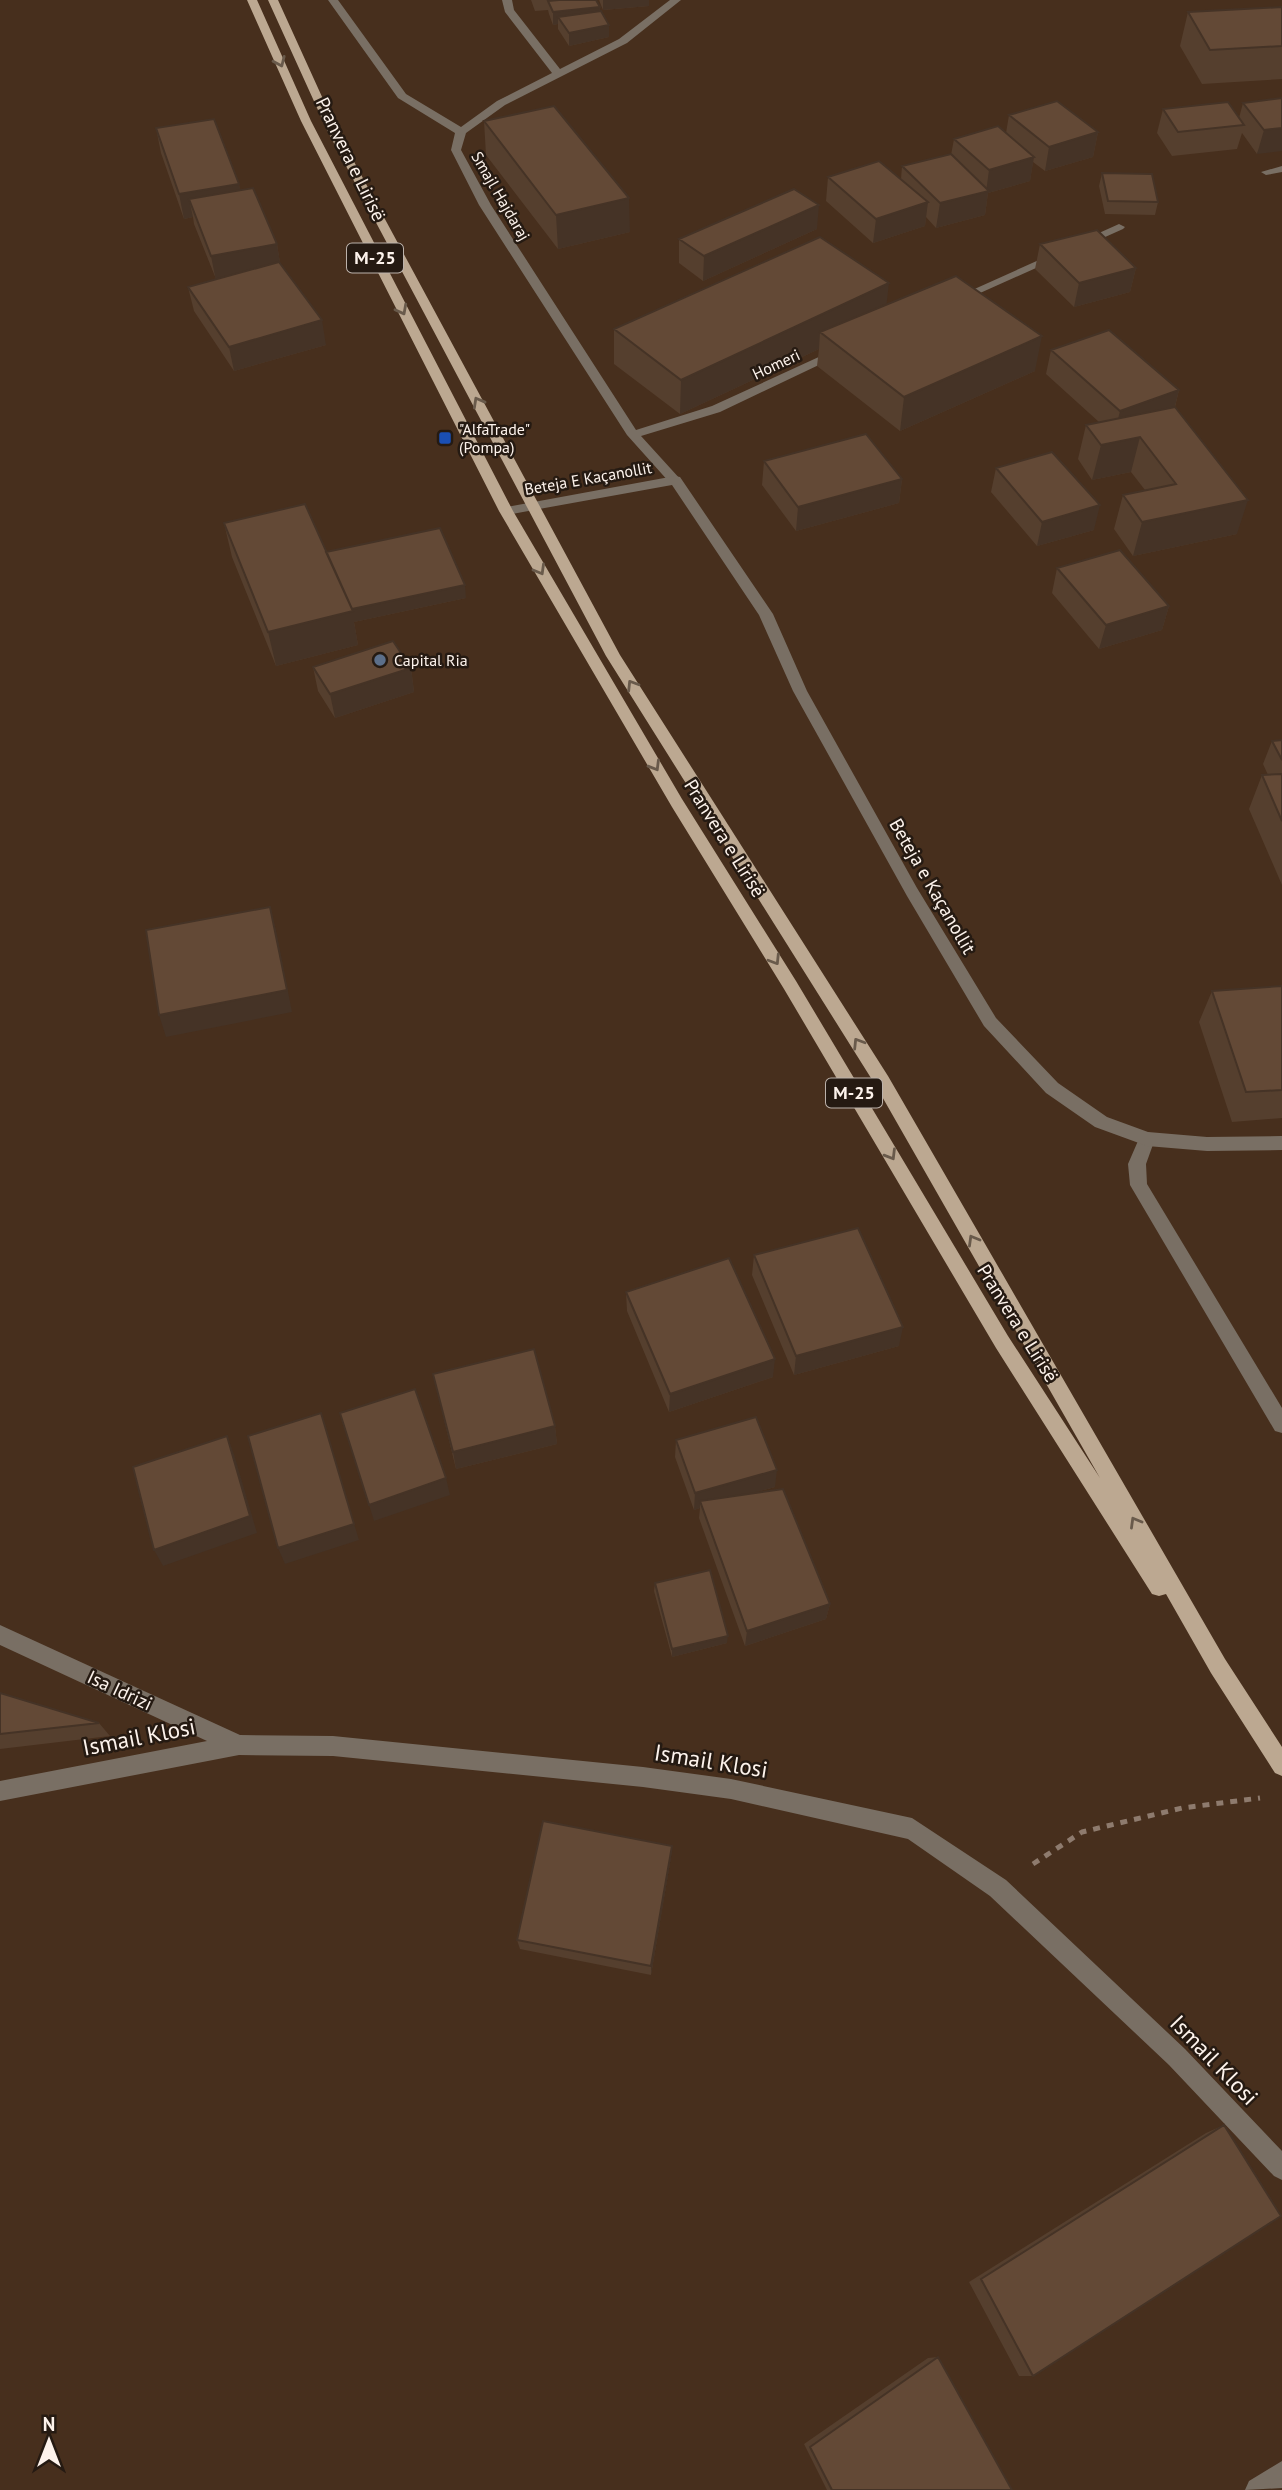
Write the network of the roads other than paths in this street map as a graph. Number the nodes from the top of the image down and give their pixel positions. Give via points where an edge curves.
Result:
1 (252, 0) edge
2 (273, 0) edge
3 (333, 0) edge
4 (507, 0) edge
5 (676, 0) edge
6 (558, 73) junction
7 (461, 132) junction
8 (1282, 169) edge
9 (1266, 172) dead end
10 (1119, 227) dead end
11 (941, 307) edge
12 (853, 346) edge
13 (633, 435) junction
14 (675, 480) junction
15 (534, 505) junction
16 (506, 511) junction
17 (1147, 1139) junction
18 (1282, 1143) edge
19 (1282, 1425) edge
20 (0, 1635) edge
21 (1217, 1666) junction
22 (239, 1745) junction
23 (1282, 1766) edge
24 (0, 1791) edge
25 (1282, 2168) edge
26 (1282, 2473) edge
27 (1258, 2490) edge

1 -> 16 main road, Pranvera e Lirisë / M-25 via 306,121
15 -> 2 main road, Pranvera e Lirisë / M-25 via 333,132
3 - 7 street via 402,96
4 - 6 street via 509,10
5 - 6 street, Smajl Hajdaraj via 623,41
6 - 7 street, Smajl Hajdaraj via 501,103
7 - 13 street, Smajl Hajdaraj via 456,150 485,205
8 - 9 street
10 - 11 street
12 - 13 street, Homeri via 716,409
13 - 14 street, Smajl Hajdaraj
14 - 15 street, Beteja E Kaçanollit
14 - 17 street, Beteja e Kaçanollit via 766,614 807,702 990,1022 1052,1088 1101,1122
15 - 16 street, Beteja E Kaçanollit
21 -> 15 main road, Pranvera e Lirisë / M-25 via 882,1082 613,656
16 -> 21 main road, Pranvera e Lirisë / M-25 via 1002,1342 1177,1614
17 - 18 street, Beteja e Kaçanollit
17 - 19 street via 1137,1164 1139,1185
20 - 22 street, Isa Idrizi
21 - 23 main road, Pranvera e Lirisë / M-25
22 - 24 street, Ismail Klosi
22 - 25 street, Ismail Klosi via 333,1746 643,1777 731,1789 912,1829 998,1888 1177,2057
26 - 27 street

